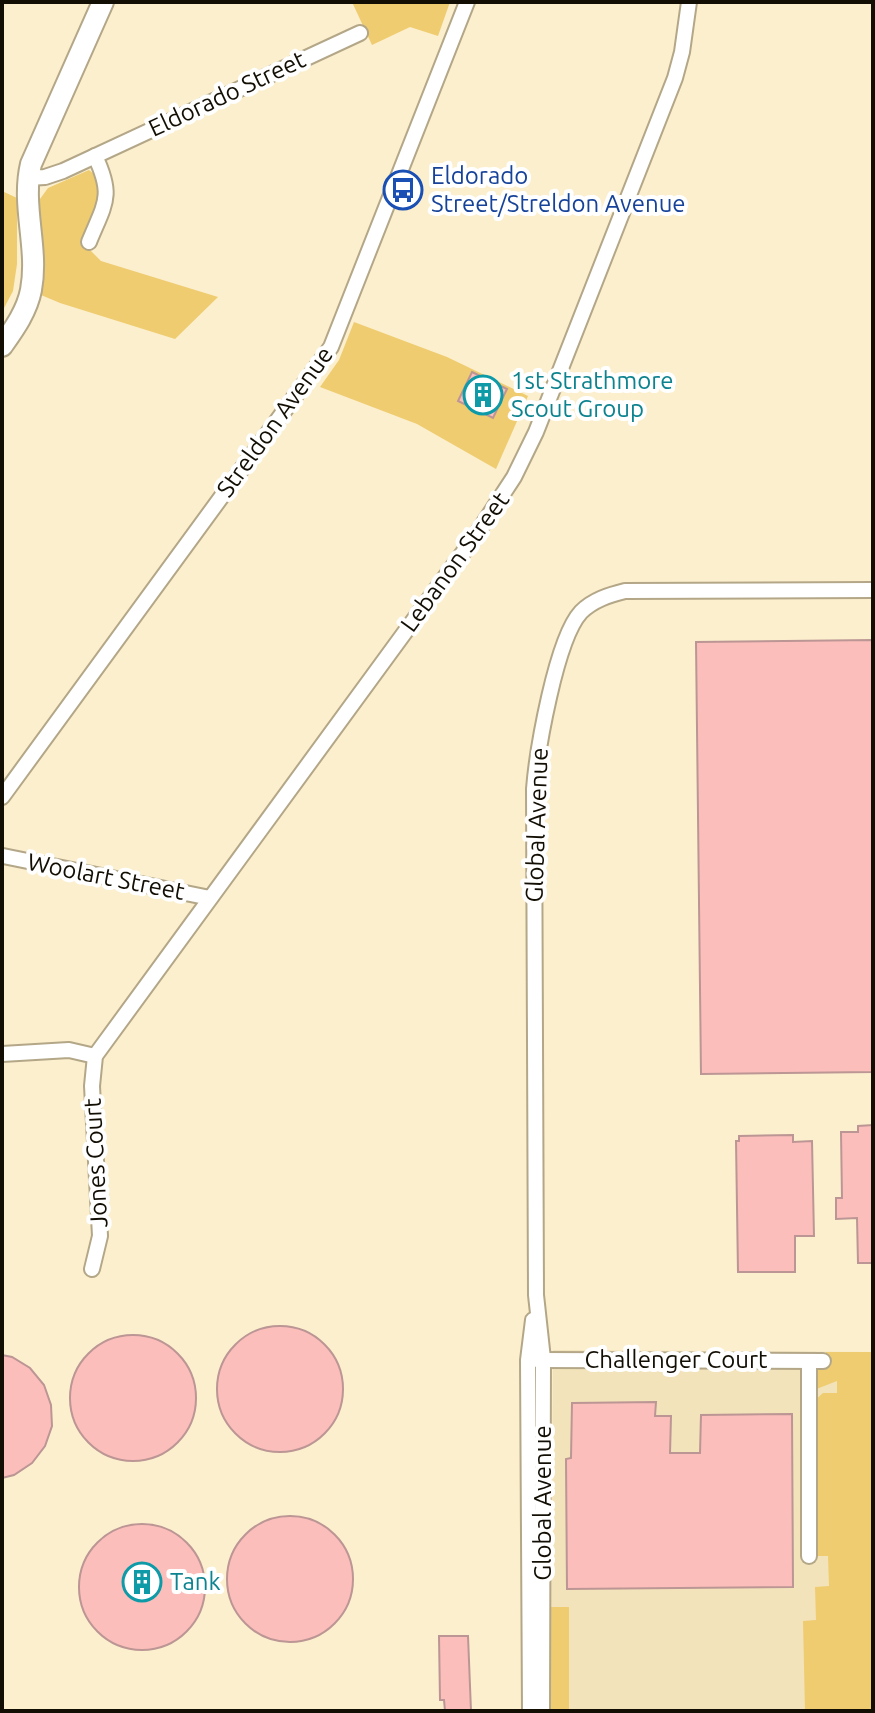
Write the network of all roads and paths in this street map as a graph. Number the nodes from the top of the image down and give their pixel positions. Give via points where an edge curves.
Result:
1 (103, 2) edge
2 (467, 2) edge
3 (689, 2) edge
4 (360, 33) dead end
5 (95, 156) junction
6 (27, 178) junction
7 (89, 242) dead end
8 (2, 346) edge
9 (873, 590) edge
10 (2, 797) edge
11 (3, 856) edge
12 (210, 898) junction
13 (2, 1054) edge
14 (95, 1056) junction
15 (92, 1269) dead end
16 (536, 1360) junction
17 (809, 1556) dead end
18 (530, 1711) edge
19 (542, 1711) edge

1 - 6 main road
2 - 10 street, Streldon Avenue via 331,347
3 - 12 street, Lebanon Street via 675,78 521,465 485,522
4 - 5 street, Eldorado Street
5 - 6 street, Eldorado Street via 53,175
5 - 7 street via 108,191
6 - 8 main road via 31,291
9 - 16 street, Global Avenue via 625,591 602,597 581,613 566,638 537,747 534,789
11 - 12 street, Woolart Street
12 - 14 street, Lebanon Street
13 - 14 street via 69,1050
14 - 15 street, Jones Court via 100,1236
16 - 17 street, Challenger Court via 816,1361
16 - 18 street, Global Avenue
16 - 19 street, Global Avenue

